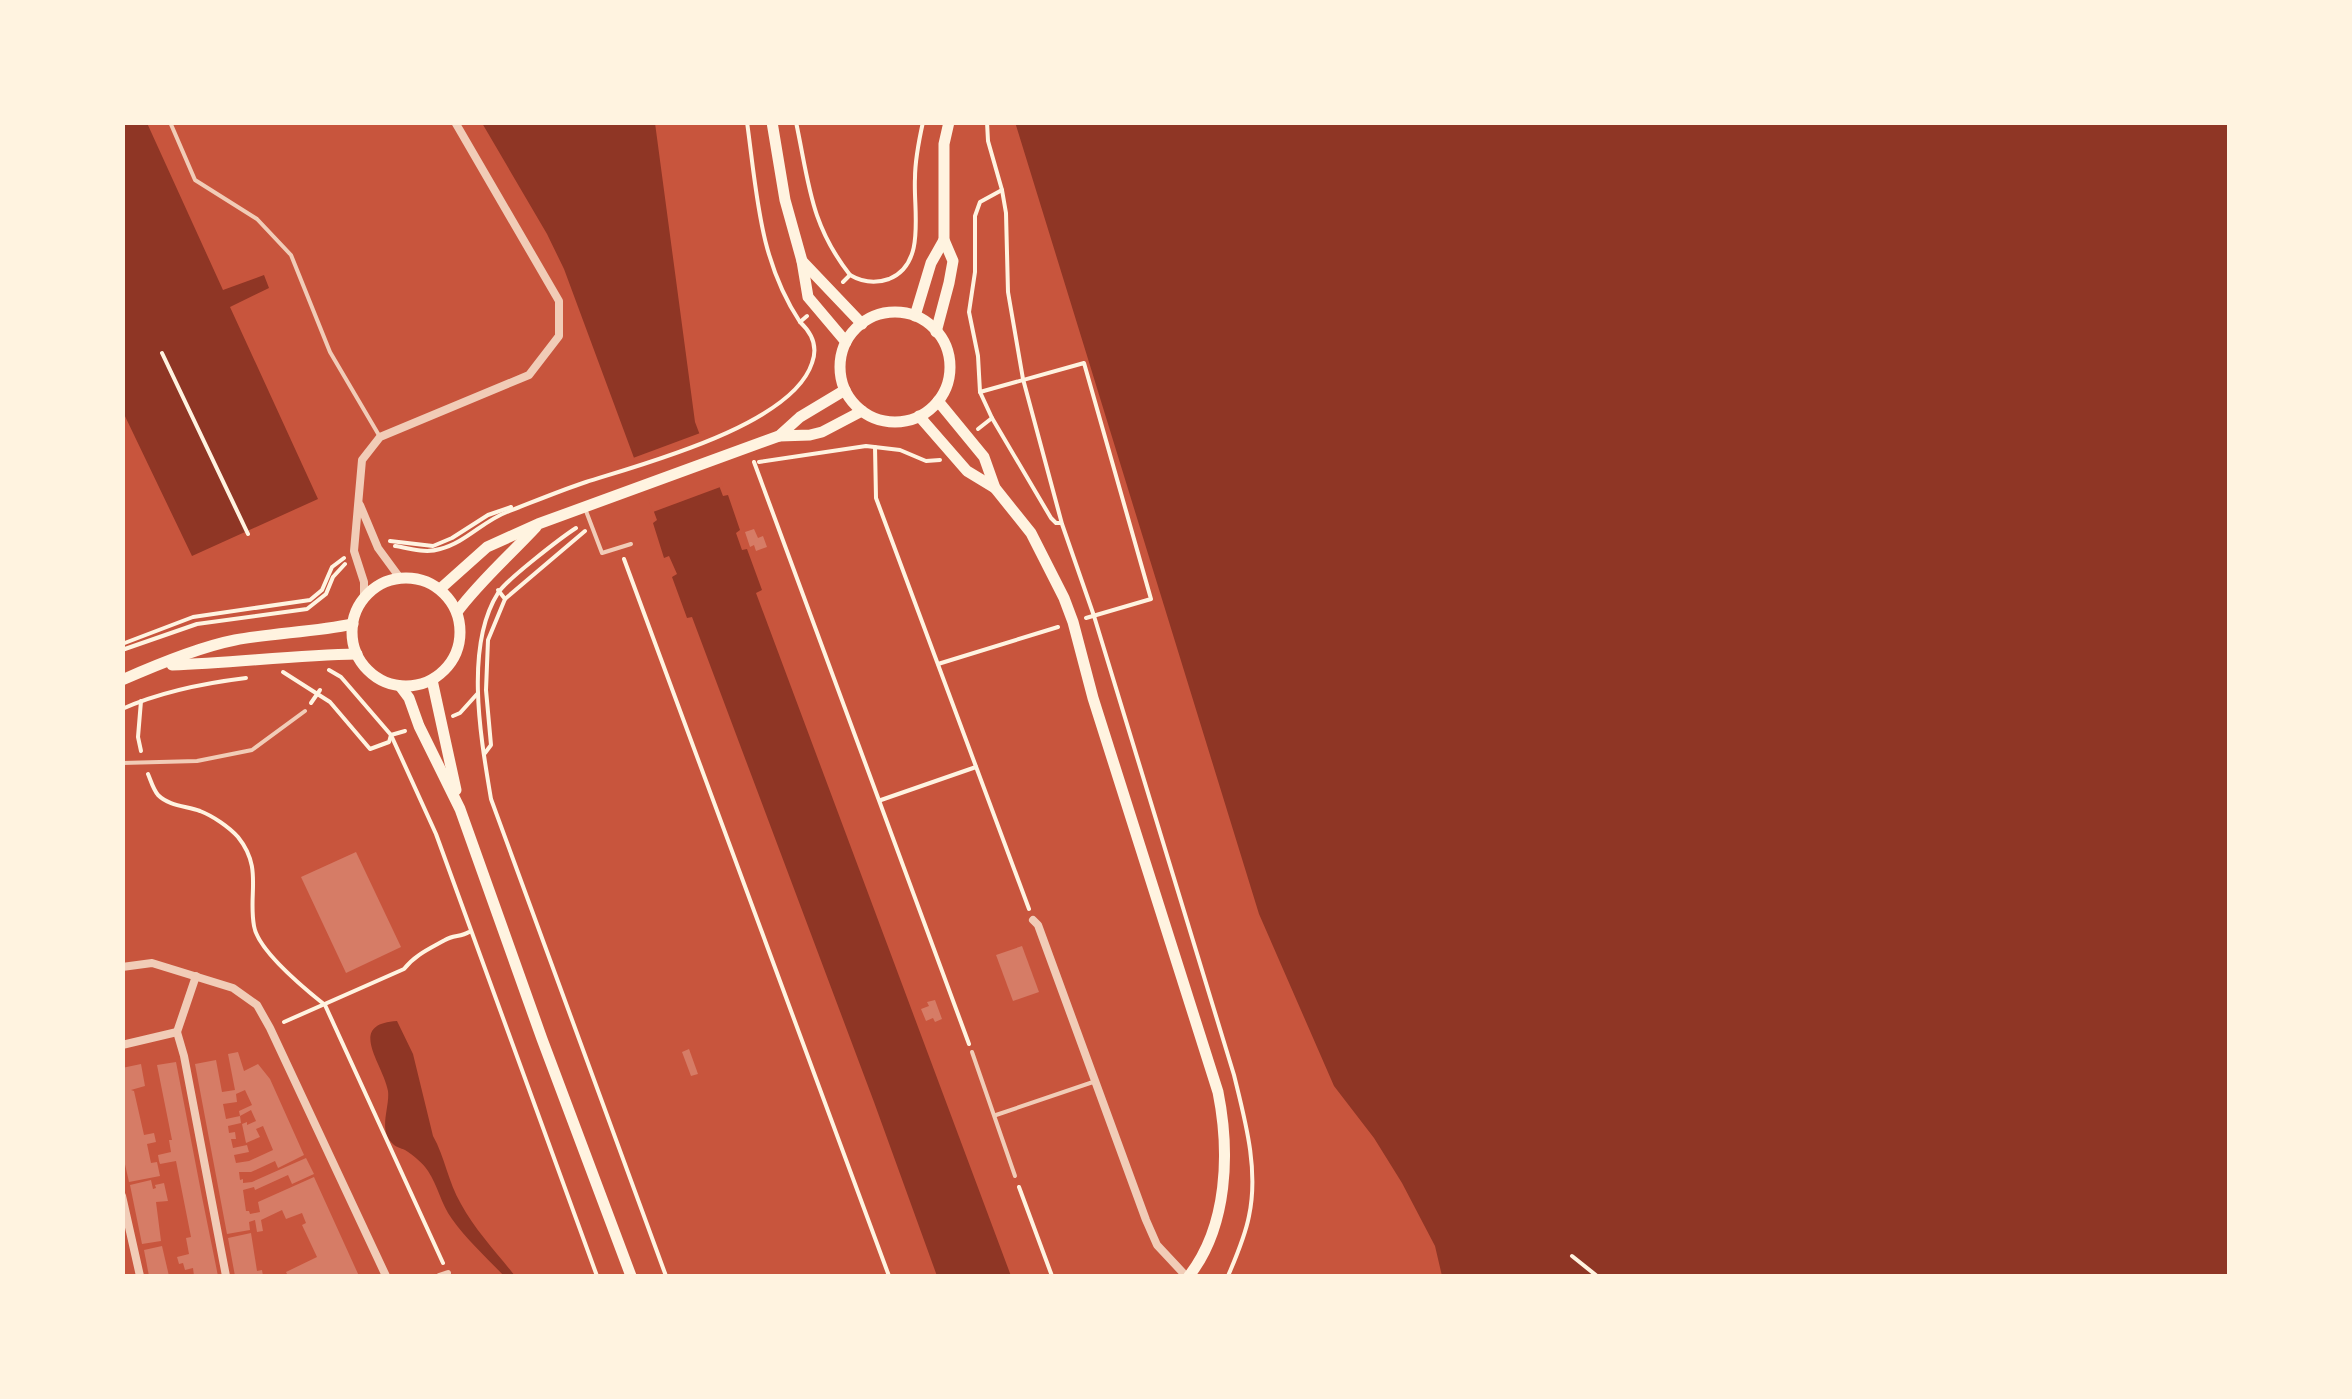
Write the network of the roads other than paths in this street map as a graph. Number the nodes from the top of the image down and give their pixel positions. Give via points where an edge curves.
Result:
1 (170, 122) edge
2 (454, 122) edge
3 (772, 122) edge
4 (948, 122) edge
5 (944, 240) junction
6 (802, 261) junction
7 (915, 316) junction
8 (862, 324) junction
9 (936, 332) junction
10 (846, 342) junction
11 (845, 390) junction
12 (938, 402) junction
13 (862, 411) junction
14 (920, 416) junction
15 (779, 436) junction
16 (380, 437) junction
17 (995, 488) junction
18 (358, 500) junction
19 (584, 506) junction
20 (538, 524) junction
21 (631, 544) dead end
22 (400, 578) junction
23 (440, 589) junction
24 (364, 599) junction
25 (457, 612) junction
26 (352, 624) junction
27 (357, 654) junction
28 (152, 666) junction
29 (122, 680) edge
30 (432, 680) junction
31 (400, 686) junction
32 (305, 711) dead end
33 (122, 764) edge
34 (460, 809) junction
35 (1033, 920) road end
36 (122, 967) edge
37 (196, 976) junction
38 (176, 1032) junction
39 (122, 1045) edge
40 (972, 1052) road end
41 (1096, 1082) junction
42 (995, 1116) junction
43 (1015, 1176) road end
44 (122, 1196) edge
45 (140, 1276) edge
46 (226, 1276) edge
47 (386, 1276) edge
48 (631, 1276) edge
49 (1188, 1276) edge

1 - 16 lane via 195,180 256,219 290,255 330,352
2 - 16 street via 559,301 559,336 529,375
3 - 6 main road
4 - 5 main road
5 - 7 main road
5 - 9 main road via 952,261
6 - 8 main road
6 - 10 main road via 808,297
7 - 8 main road via 897,312
7 - 9 main road
8 - 10 main road
9 - 12 main road via 950,368
10 - 11 main road via 840,366
11 - 13 main road
11 - 15 main road
12 - 14 main road
12 - 17 main road via 984,457
13 - 14 main road via 884,421
13 - 15 main road via 822,432
14 - 17 main road via 967,472
15 - 19 main road
16 - 18 street via 362,460
17 - 49 main road via 1031,533 1073,622 1218,1092 1225,1127 1222,1190 1202,1260
18 - 22 street via 378,548
18 - 24 street via 354,551
19 - 20 main road
19 - 21 lane via 602,553
20 - 23 main road via 486,546
20 - 25 main road
22 - 23 main road
22 - 24 main road
23 - 25 main road
24 - 26 main road
25 - 30 main road via 460,643
26 - 27 main road
26 - 28 main road via 233,641
27 - 28 main road
27 - 31 main road via 367,670
28 - 29 main road
30 - 31 main road
30 - 34 main road
31 - 34 main road
32 - 33 lane via 252,750 197,761
34 - 48 main road
35 - 41 street
36 - 37 street via 152,963
37 - 38 street
37 - 47 street via 234,988 257,1005
38 - 39 street
38 - 46 street
40 - 42 lane
41 - 42 lane
41 - 49 street via 1152,1233
42 - 43 lane
44 - 45 street

